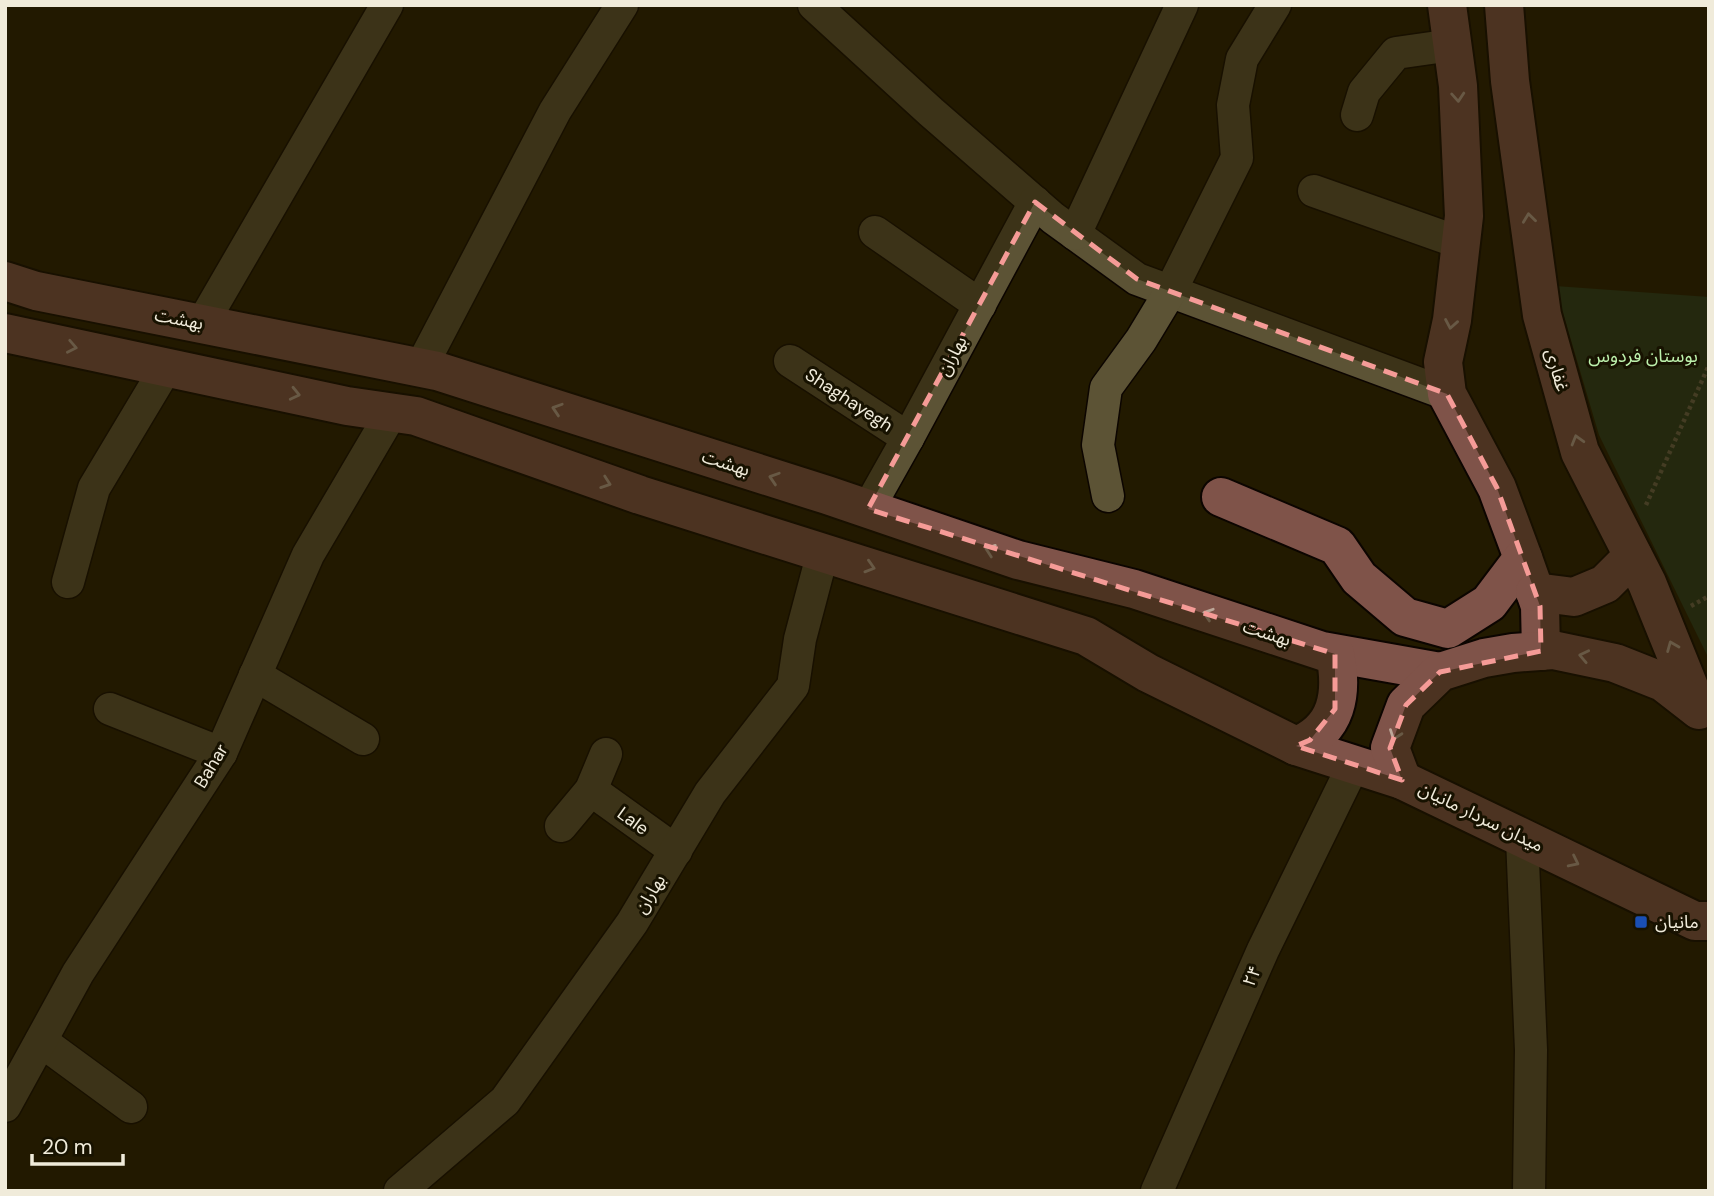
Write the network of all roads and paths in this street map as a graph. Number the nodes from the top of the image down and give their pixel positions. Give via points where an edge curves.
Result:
1 (387, 5) edge
2 (622, 5) edge
3 (814, 5) edge
4 (1182, 5) edge
5 (1275, 5) edge
6 (1447, 5) edge
7 (1504, 5) edge
8 (1452, 45) junction
9 (1357, 115) dead end
10 (1314, 191) dead end
11 (1035, 202) junction
12 (875, 232) dead end
13 (1075, 234) junction
14 (1461, 243) junction
15 (5, 281) edge
16 (1170, 292) junction
17 (980, 304) junction
18 (202, 324) junction
19 (5, 332) edge
20 (790, 361) dead end
21 (1709, 365) edge
22 (167, 366) junction
23 (421, 367) junction
24 (1447, 394) junction
25 (393, 412) junction
26 (908, 438) junction
27 (1108, 496) dead end
28 (1221, 497) dead end
29 (868, 509) junction
30 (1628, 547) junction
31 (823, 552) junction
32 (1529, 575) junction
33 (68, 582) dead end
34 (1541, 651) junction
35 (1335, 654) junction
36 (1440, 672) junction
37 (255, 675) junction
38 (110, 709) dead end
39 (1703, 714) edge
40 (363, 739) dead end
41 (1296, 746) junction
42 (221, 752) junction
43 (606, 754) dead end
44 (1353, 764) junction
45 (1402, 780) junction
46 (591, 790) junction
47 (561, 826) dead end
48 (1522, 838) junction
49 (676, 851) junction
50 (1704, 922) edge
51 (41, 1041) junction
52 (6, 1102) edge
53 (131, 1107) dead end
54 (400, 1191) edge
55 (1157, 1191) edge
56 (1529, 1191) edge

1 - 18 street
2 - 23 street via 555,111
3 - 11 street
4 - 13 street
5 - 16 street via 1242,59 1233,105 1237,158
6 - 8 main road
30 -> 7 main road, غفاری via 1580,452 1542,315
8 - 9 street via 1396,53 1364,92
8 -> 14 main road via 1462,148
10 - 14 street
11 - 13 street
11 - 17 street, بهاران
12 - 17 street
13 - 16 street via 1137,279
14 -> 24 main road via 1443,362
15 - 18 main road, بهشت
16 - 24 street
16 - 27 street via 1106,388 1097,445
17 - 26 street, بهاران
18 - 23 main road, بهشت
19 -> 22 main road
20 - 26 street, Shaghayegh
21 - 30 path
22 -> 25 main road
22 - 33 street via 94,488
29 -> 23 main road, بهشت
24 - 32 main road via 1497,488
25 -> 31 main road
25 - 37 street, Bahar via 308,555
26 - 29 street, بهاران
28 - 32 main road via 1337,547 1359,578 1405,617 1448,629
35 -> 29 main road, بهشت via 1134,589 1018,560
30 - 32 main road via 1605,584 1574,597
39 -> 30 main road, غفاری
31 -> 41 main road via 1086,636 1148,673
31 - 49 street, بهاران via 793,686 710,793
32 - 34 main road via 1540,606
34 - 36 main road, میدان سردار مانیان via 1484,658
39 -> 34 main road, میدان سردار مانیان via 1663,681 1615,663
35 - 36 main road, بهشت
35 - 41 main road via 1339,676 1335,709 1321,730
36 -> 45 main road, میدان سردار مانیان via 1406,705 1390,748
37 - 40 street
37 - 42 street, Bahar
38 - 42 street
41 - 44 main road
42 - 51 street, Bahar via 78,973
43 - 46 street
44 - 45 main road
44 - 55 street, ۲۴ via 1263,950
45 - 48 main road, میدان سردار مانیان
46 - 47 street
46 - 49 street, Lale
48 -> 50 main road, میدان سردار مانیان
48 - 56 street via 1531,1050
49 - 54 street, بهاران via 632,923 505,1101
51 - 52 street, Bahar
51 - 53 street

